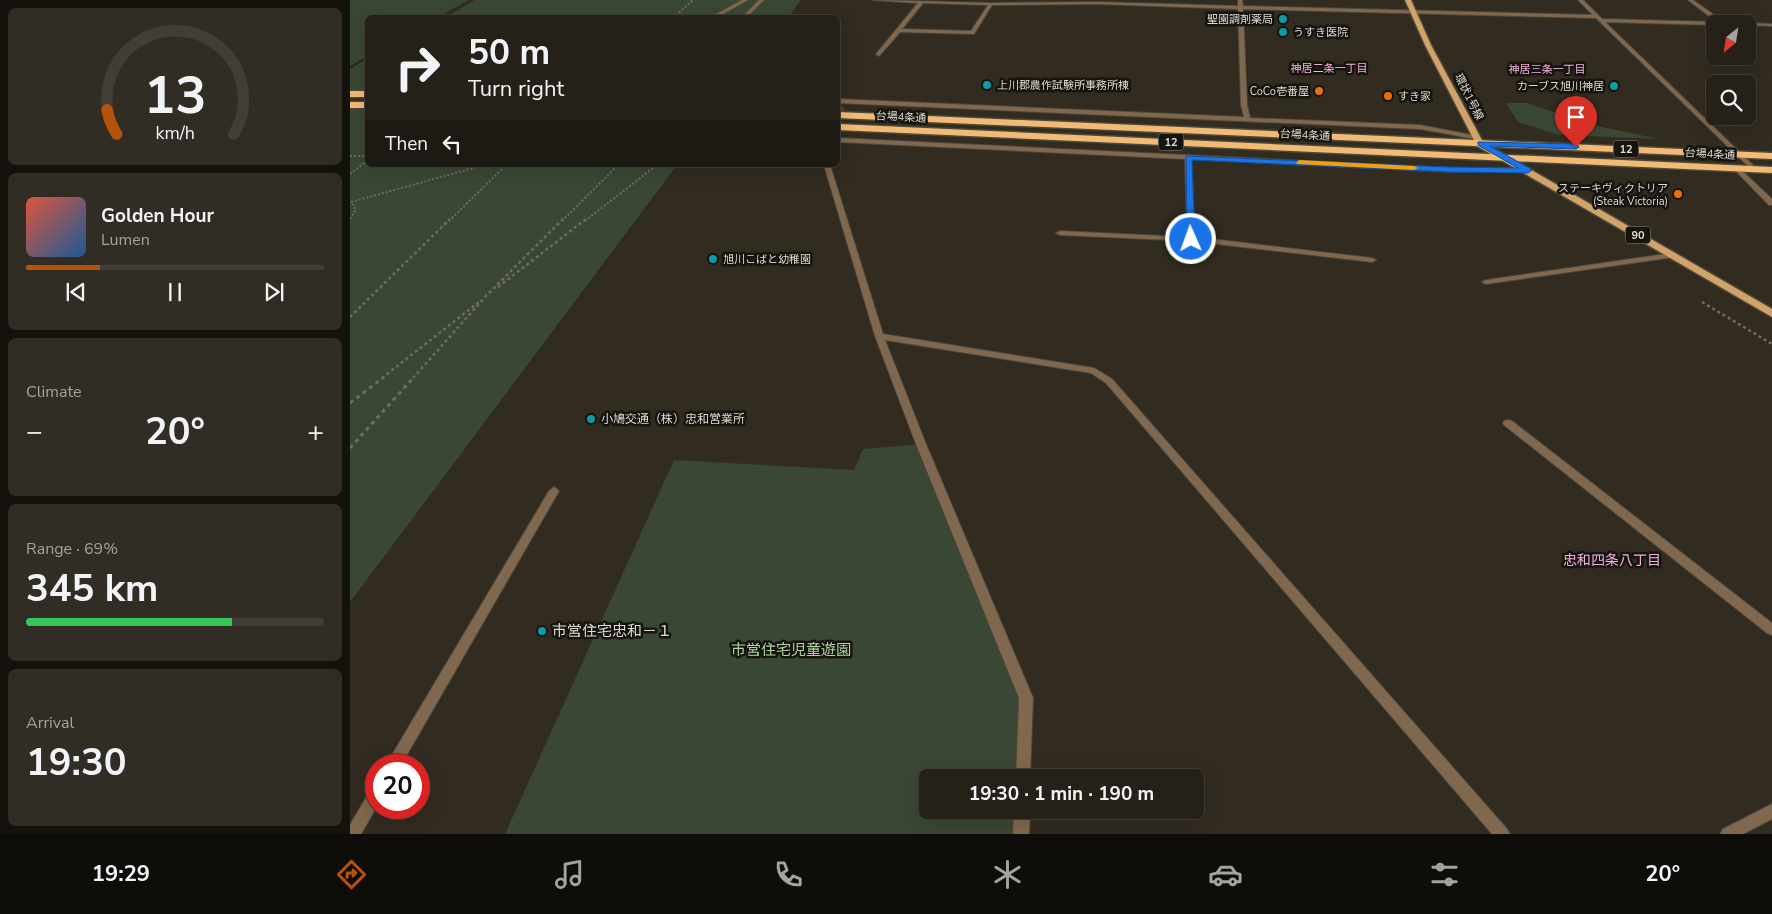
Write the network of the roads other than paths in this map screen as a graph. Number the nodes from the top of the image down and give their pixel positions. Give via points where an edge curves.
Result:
1 (746, 0) edge
2 (762, 0) edge
3 (874, 0) edge
4 (1240, 0) edge
5 (1408, 0) edge
6 (1580, 0) edge
7 (1690, 0) edge
8 (922, 2) junction
9 (1074, 2) edge
10 (991, 4) junction
11 (1240, 7) junction
12 (1414, 12) junction
13 (717, 15) edge
14 (746, 15) edge
15 (1711, 15) edge
16 (1599, 18) junction
17 (1706, 22) edge
18 (1756, 24) edge
19 (1772, 24) edge
20 (899, 30) junction
21 (879, 54) dead end
22 (350, 94) edge
23 (365, 94) edge
24 (842, 103) edge
25 (350, 104) edge
26 (365, 105) edge
27 (840, 115) edge
28 (1247, 119) junction
29 (840, 127) edge
30 (840, 140) edge
31 (1477, 140) junction
32 (1739, 154) junction
33 (1772, 156) edge
34 (1188, 157) junction
35 (1504, 157) junction
36 (827, 167) edge
37 (1736, 168) junction
38 (1754, 169) junction
39 (1528, 170) junction
40 (1772, 170) edge
41 (1772, 203) edge
42 (1060, 233) dead end
43 (1191, 239) junction
44 (1672, 255) junction
45 (1372, 260) dead end
46 (1486, 282) dead end
47 (1772, 314) edge
48 (879, 336) junction
49 (1508, 423) dead end
50 (554, 491) dead end
51 (1772, 630) edge
52 (399, 754) edge
53 (1023, 769) edge
54 (1772, 811) edge
55 (365, 813) edge
56 (1022, 819) edge
57 (353, 834) edge
58 (1021, 834) edge
59 (1502, 834) edge
60 (1728, 834) edge

1 - 13 street
2 - 14 street
3 - 8 street
4 - 11 street
5 - 12 main road, 環状1号線
6 - 16 street
7 - 15 street
8 - 10 street
8 - 20 street
9 - 10 street
9 - 11 street
10 - 20 street via 972,33
11 - 12 street
11 - 28 street
12 - 16 street
12 - 31 main road, 環状1号線
16 - 17 street
16 - 32 street
18 - 19 street
20 - 21 street
22 - 23 highway
24 - 28 street
25 - 26 highway
27 - 31 highway, 台場4条通 / 12
28 - 31 street via 1420,127
29 - 35 highway, 台場4条通 / 12
30 - 34 street
31 - 32 highway, 台場4条通 / 12
31 - 35 main road, 90
32 - 33 highway, 台場4条通 / 12
32 - 38 street
34 - 39 street via 1450,170
34 - 43 street
35 - 37 highway, 台場4条通 / 12
35 - 39 main road, 90
36 - 48 street
37 - 38 highway, 台場4条通 / 12
37 - 41 street
38 - 40 highway, 台場4条通 / 12
39 - 44 main road, 90
42 - 43 street
43 - 45 street
44 - 46 street
44 - 47 main road, 90
48 - 53 street via 1026,698
48 - 59 street via 1094,371 1109,381
49 - 51 street
50 - 52 street
54 - 60 street
55 - 57 street
56 - 58 street

